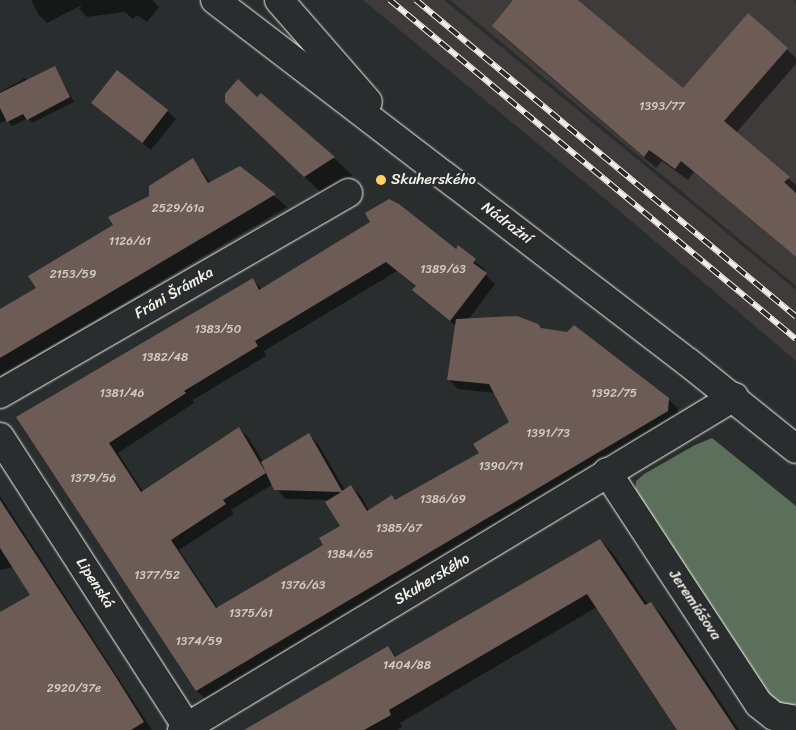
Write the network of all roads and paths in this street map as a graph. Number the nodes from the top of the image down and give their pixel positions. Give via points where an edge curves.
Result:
1 (216, 0) edge
2 (279, 0) edge
3 (409, 148) junction
4 (348, 193) dead end
5 (0, 394) edge
6 (734, 397) junction
7 (0, 437) edge
8 (796, 449) edge
9 (607, 472) junction
10 (796, 720) edge
11 (186, 729) edge

1 - 3 street, Nádražní
2 - 3 street
3 - 6 street, Nádražní
4 - 5 street, Fráni Šrámka
6 - 8 street, Nádražní
6 - 9 street, Skuherského
7 - 11 street, Lipenská
9 - 10 street, Jeremiášova via 759,704 774,716
9 - 11 street, Skuherského

